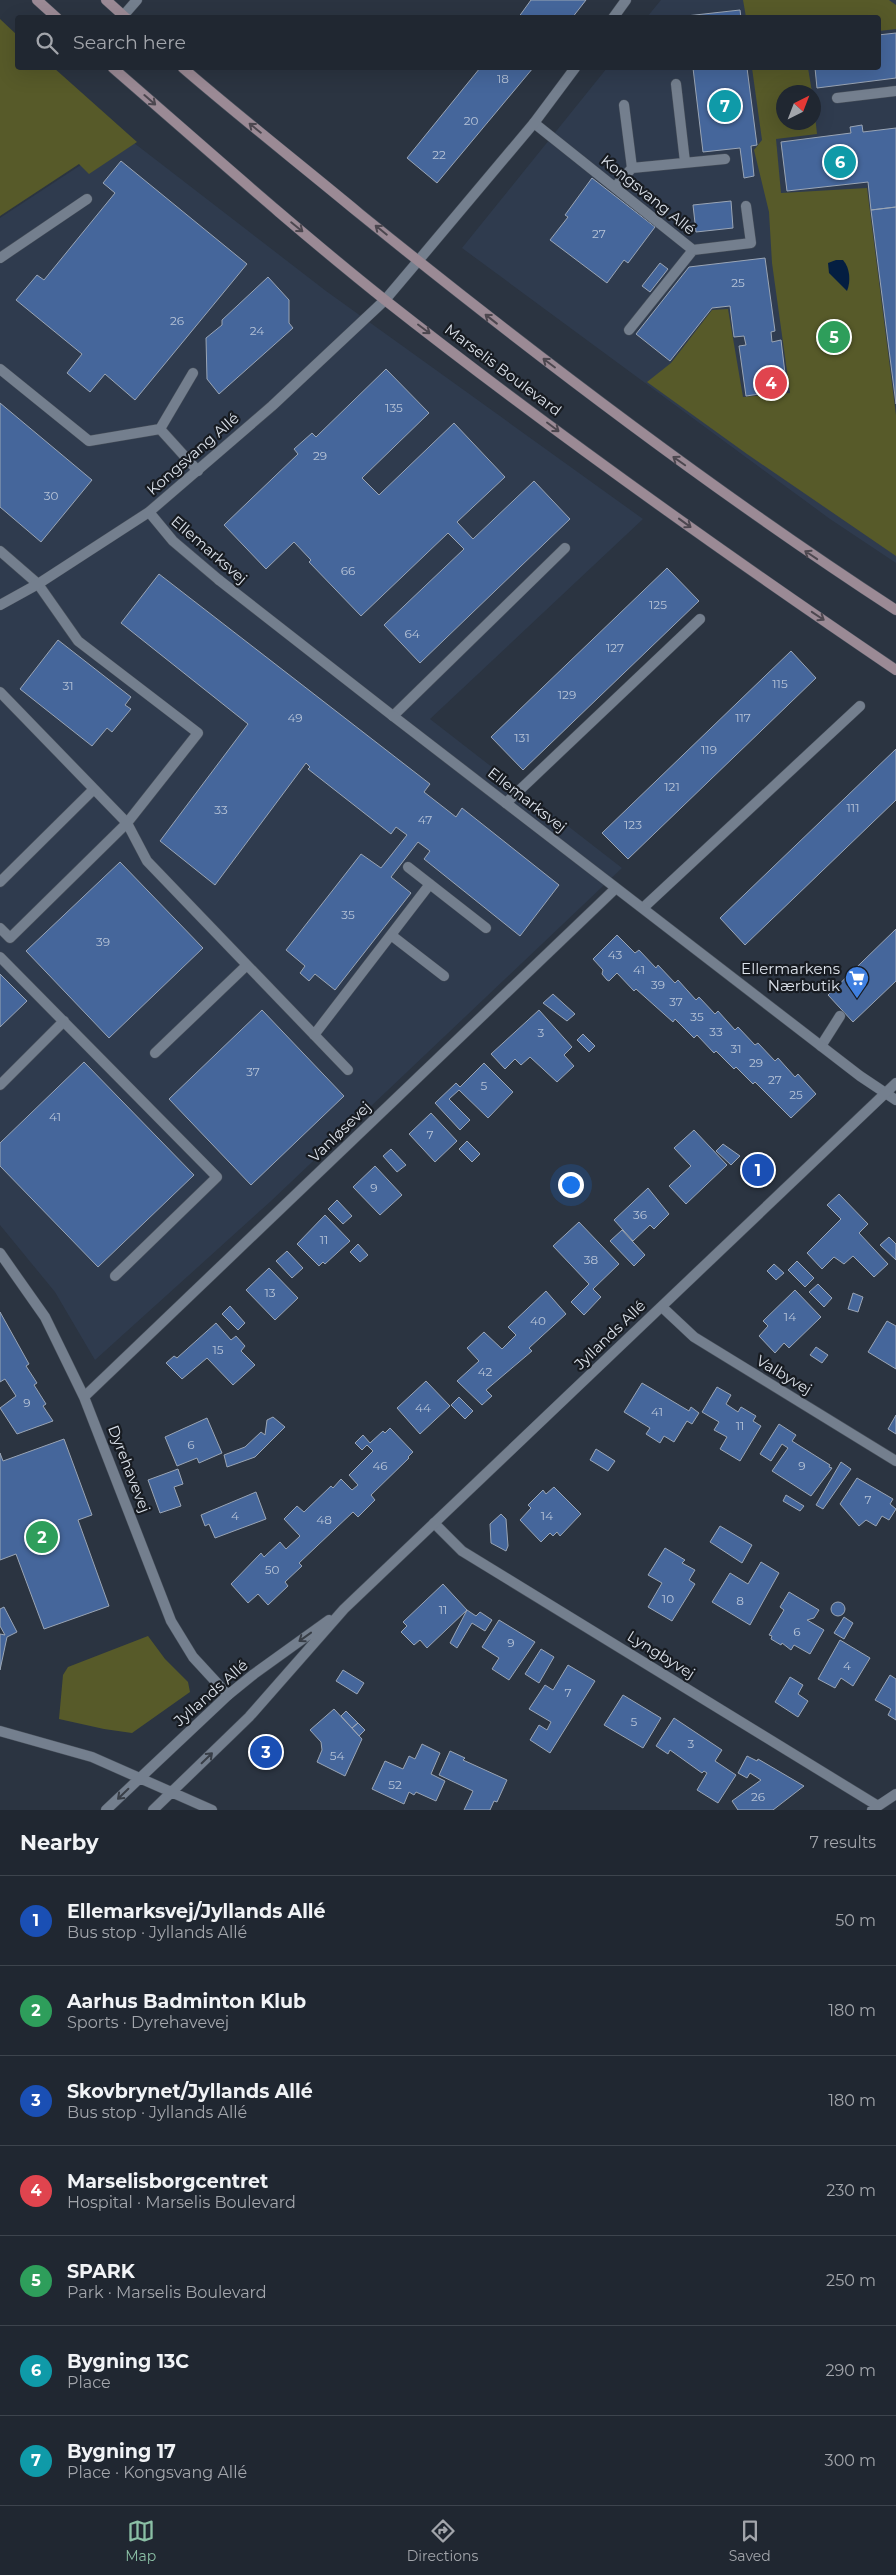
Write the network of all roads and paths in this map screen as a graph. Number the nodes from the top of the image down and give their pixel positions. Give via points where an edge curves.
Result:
1 (37, 0) edge
2 (106, 0) edge
3 (138, 0) edge
4 (626, 0) edge
5 (53, 15) edge
6 (124, 15) edge
7 (126, 15) edge
8 (615, 15) edge
9 (115, 70) edge
10 (185, 70) edge
11 (574, 70) edge
12 (676, 84) dead end
13 (896, 91) edge
14 (837, 98) dead end
15 (624, 105) dead end
16 (534, 123) junction
17 (725, 159) dead end
18 (685, 162) junction
19 (632, 168) junction
20 (614, 187) junction
21 (87, 199) dead end
22 (746, 206) dead end
23 (693, 250) junction
24 (0, 258) edge
25 (418, 261) junction
26 (385, 300) junction
27 (629, 330) dead end
28 (0, 369) edge
29 (193, 374) dead end
30 (160, 429) junction
31 (198, 471) junction
32 (149, 512) junction
33 (565, 548) dead end
34 (0, 550) edge
35 (38, 584) junction
36 (0, 605) edge
37 (896, 610) edge
38 (700, 619) dead end
39 (896, 670) edge
40 (0, 692) edge
41 (860, 706) dead end
42 (393, 716) junction
43 (94, 789) junction
44 (506, 803) junction
45 (127, 823) junction
46 (408, 867) dead end
47 (0, 882) edge
48 (430, 884) junction
49 (616, 888) junction
50 (643, 908) junction
51 (0, 928) edge
52 (486, 928) dead end
53 (391, 935) junction
54 (0, 957) edge
55 (247, 965) junction
56 (444, 976) dead end
57 (840, 1016) dead end
58 (64, 1022) junction
59 (314, 1035) junction
60 (821, 1046) junction
61 (155, 1053) dead end
62 (348, 1070) dead end
63 (896, 1083) edge
64 (0, 1085) edge
65 (885, 1094) junction
66 (896, 1100) edge
67 (0, 1253) edge
68 (115, 1276) dead end
69 (662, 1307) junction
70 (84, 1397) junction
71 (896, 1461) edge
72 (434, 1523) junction
73 (344, 1609) junction
74 (228, 1695) junction
75 (0, 1731) edge
76 (140, 1778) junction
77 (172, 1792) junction
78 (896, 1794) edge
79 (875, 1808) edge
80 (106, 1810) edge
81 (153, 1810) edge
82 (212, 1810) edge

1 - 5 main road
2 - 6 main road
3 - 7 street
4 - 8 street
9 -> 26 main road, Marselis Boulevard
25 -> 10 main road
11 - 16 street
12 - 18 street
13 - 14 street
15 - 19 street
16 - 20 street, Kongsvang Allé
16 - 25 street
17 - 18 street
18 - 19 street
19 - 20 street
20 - 23 street, Kongsvang Allé
21 - 24 street
22 - 23 street, Kongsvang Allé via 751,243
23 - 27 street
25 - 26 street, Kongsvang Allé
37 -> 25 main road via 808,553 657,446
26 - 31 street, Kongsvang Allé
26 -> 39 main road, Marselis Boulevard via 565,436
28 - 30 street via 89,442
29 - 30 street
30 - 31 street
31 - 32 street, Kongsvang Allé
32 - 35 street, Kongsvang Allé
32 - 42 street, Ellemarksvej via 173,541 219,580
33 - 42 street
34 - 35 street
35 - 36 street, Kongsvang Allé
35 - 45 street via 78,641 198,733
38 - 44 street
40 - 43 street
41 - 50 street
42 - 44 street, Ellemarksvej
43 - 45 street
43 - 47 street
44 - 49 street, Ellemarksvej
45 - 51 street via 10,938
45 - 55 street via 147,861
46 - 48 street
48 - 52 street
48 - 53 street
49 - 50 street, Ellemarksvej
49 - 70 street, Vanløsevej
50 - 60 street, Ellemarksvej
53 - 56 street
53 - 59 street
54 - 58 street
55 - 59 street
55 - 61 street
57 - 60 street
58 - 64 street
58 - 68 street via 217,1177
59 - 62 street
60 - 65 street, Ellemarksvej
63 - 65 street, Jyllands Allé
65 - 66 street, Ellemarksvej
65 - 69 street, Jyllands Allé
67 - 70 street, Dyrehavevej via 45,1317
69 - 71 street, Valbyvej via 694,1337
69 - 72 street, Jyllands Allé
70 - 74 street, Dyrehavevej via 171,1621 193,1658
72 - 73 street, Jyllands Allé
72 - 79 street, Lyngbyvej via 462,1551
73 -> 74 street, Jyllands Allé
77 -> 73 street, Jyllands Allé via 250,1717
74 - 76 street, Jyllands Allé
75 - 76 street via 92,1757
76 - 77 street
76 -> 80 street, Jyllands Allé
77 - 81 street, Jyllands Allé
77 - 82 street
78 - 79 street

